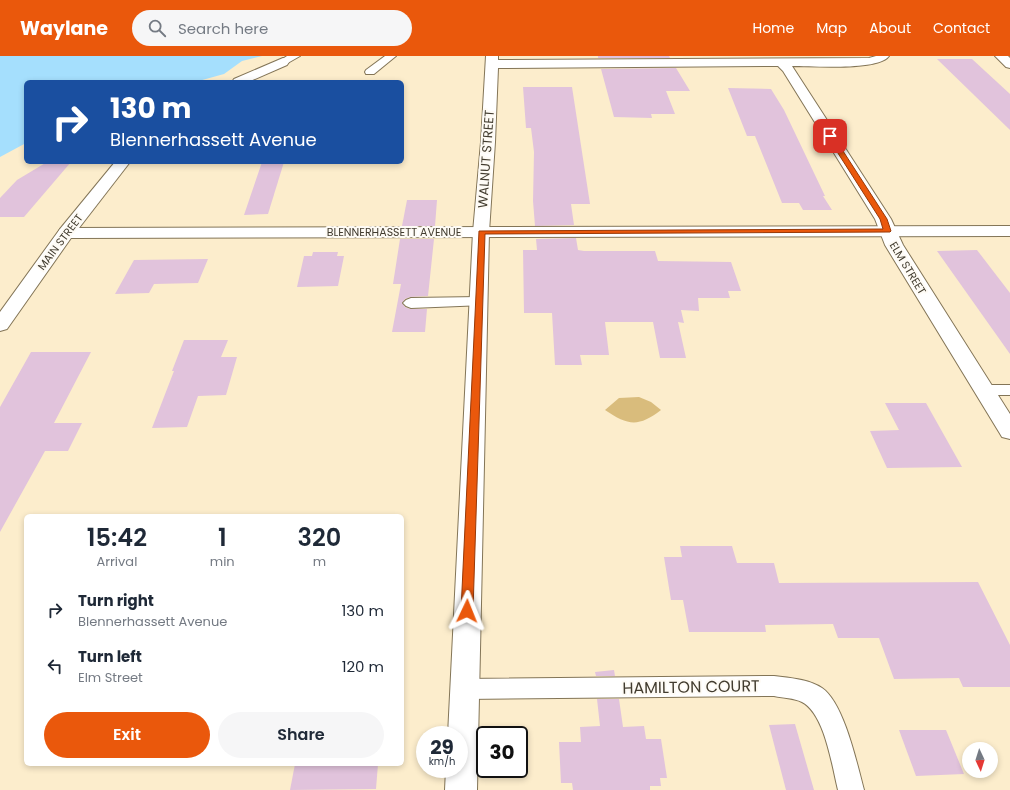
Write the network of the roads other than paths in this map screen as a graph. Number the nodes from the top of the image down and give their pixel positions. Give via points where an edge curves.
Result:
1 (294, 56) edge
2 (391, 56) edge
3 (883, 56) edge
4 (1001, 56) edge
5 (492, 60) edge
6 (283, 62) joint
7 (782, 63) junction
8 (1010, 64) edge
9 (370, 72) dead end
10 (242, 80) edge
11 (121, 164) edge
12 (1010, 230) edge
13 (887, 231) junction
14 (481, 232) junction
15 (66, 233) junction
16 (478, 302) junction
17 (411, 303) dead end
18 (0, 325) edge
19 (984, 390) junction
20 (1010, 390) edge
21 (1010, 432) edge
22 (464, 689) junction
23 (461, 790) edge
24 (851, 790) edge

1 - 6 lane
2 - 9 lane
3 - 7 street via 869,62
4 - 8 street
5 - 7 street
5 - 14 street, WALNUT STREET
6 - 10 street
7 - 13 street, ELM STREET via 883,219
11 - 15 street, MAIN STREET
12 - 13 street, BLENNERHASSETT AVENUE
13 - 14 street, BLENNERHASSETT AVENUE
13 - 19 street, ELM STREET
14 - 15 street, BLENNERHASSETT AVENUE
14 - 16 street, WALNUT STREET
15 - 18 street, MAIN STREET
16 - 17 lane
16 - 22 street, WALNUT STREET
19 - 20 lane
19 - 21 street, ELM STREET
22 - 23 street, WALNUT STREET
22 - 24 lane, HAMILTON COURT via 774,686 800,690 818,699 829,715

